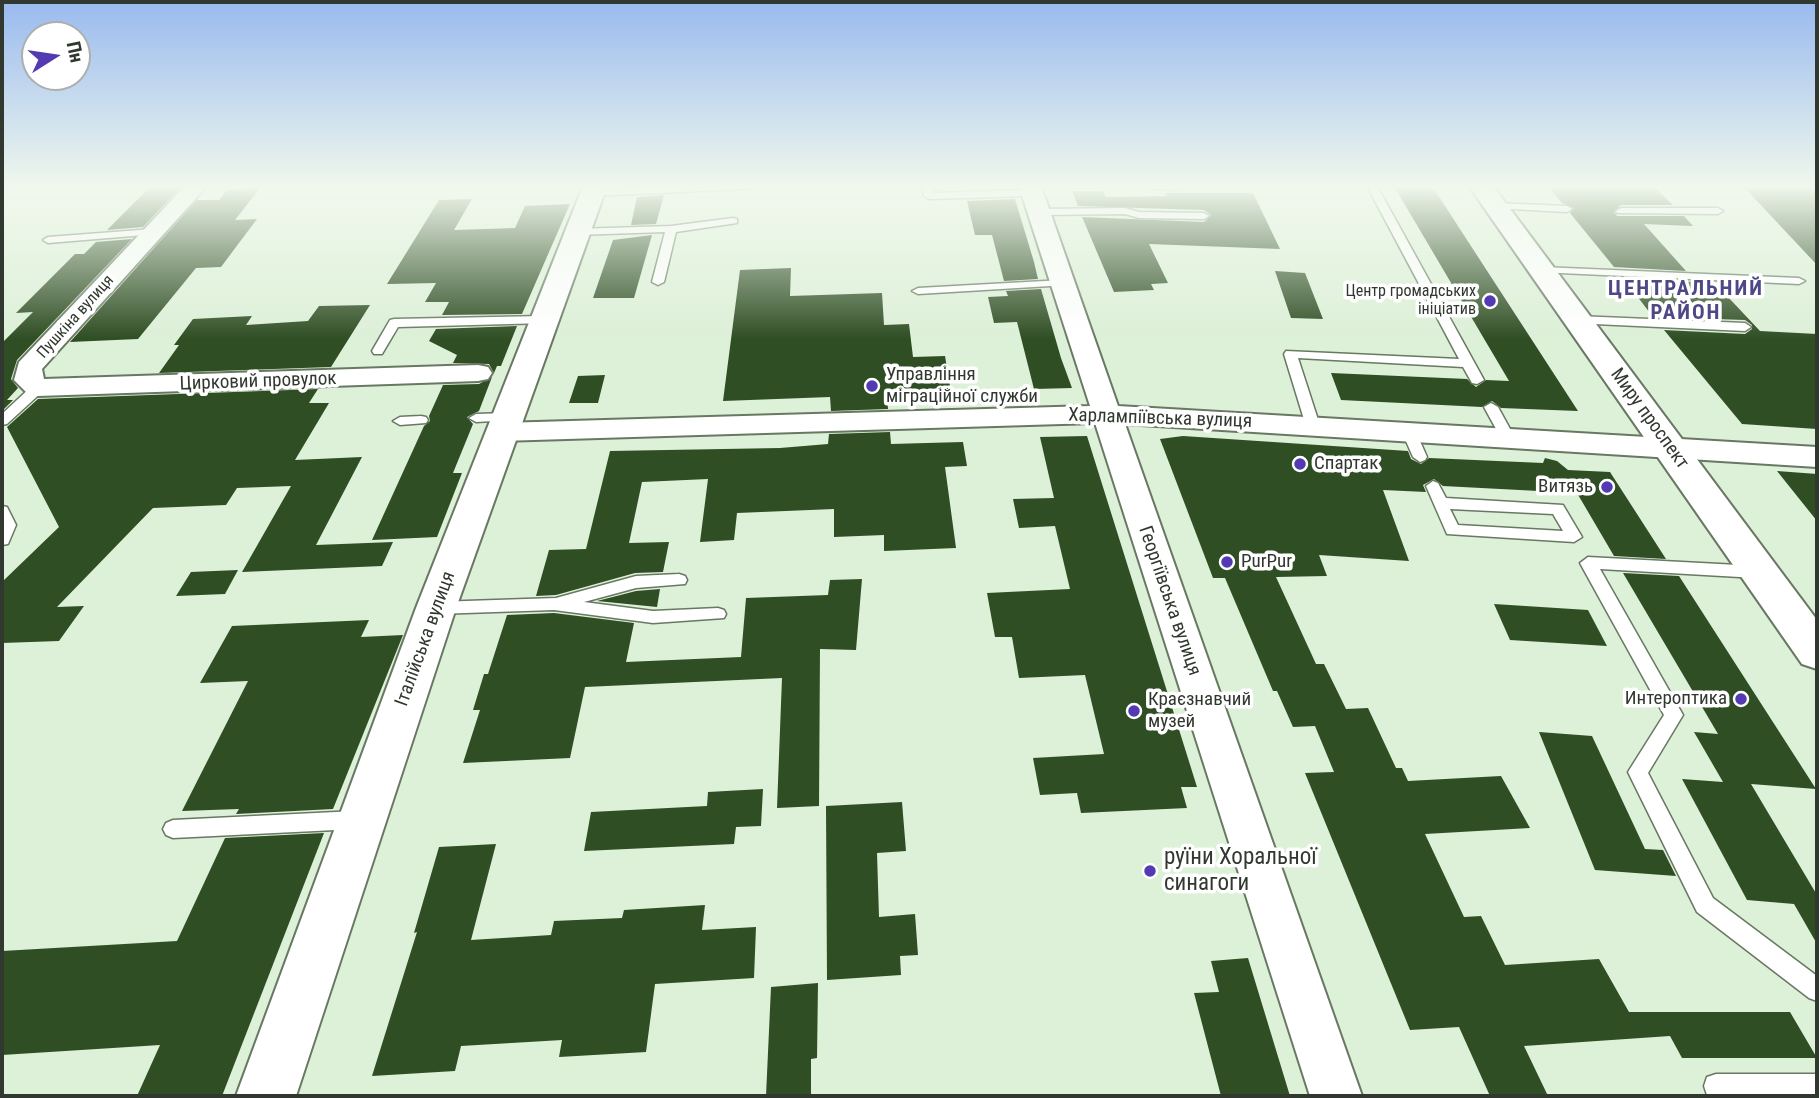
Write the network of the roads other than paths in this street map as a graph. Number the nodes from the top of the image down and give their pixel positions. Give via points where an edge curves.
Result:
1 (84, 237) edge
2 (148, 237) edge
3 (574, 237) edge
4 (669, 237) edge
5 (1047, 237) edge
6 (1400, 237) edge
7 (1519, 237) edge
8 (48, 240) dead end
9 (1542, 270) junction
10 (1799, 281) dead end
11 (658, 282) dead end
12 (1063, 284) junction
13 (918, 291) dead end
14 (544, 320) junction
15 (1577, 320) junction
16 (1745, 327) dead end
17 (378, 351) dead end
18 (1468, 363) junction
19 (478, 373) dead end
20 (1477, 380) dead end
21 (38, 388) junction
22 (1491, 407) dead end
23 (1107, 414) junction
24 (3, 417) edge
25 (421, 420) dead end
26 (400, 421) dead end
27 (495, 422) junction
28 (1313, 426) junction
29 (1508, 438) junction
30 (1670, 448) junction
31 (1817, 457) edge
32 (1433, 486) dead end
33 (1440, 503) junction
34 (2, 512) edge
35 (2, 540) edge
36 (1759, 572) junction
37 (679, 580) dead end
38 (554, 604) junction
39 (436, 608) junction
40 (718, 614) dead end
41 (1811, 635) edge
42 (362, 820) junction
43 (173, 829) dead end
44 (1817, 990) edge
45 (1716, 1086) dead end
46 (1817, 1086) edge
47 (266, 1096) edge
48 (1336, 1096) edge

1 - 8 lane
2 - 21 street, Пушкіна вулиця via 29,368 28,380
3 - 14 street, Італійська вулиця
4 - 11 lane
5 - 12 street, Георгіївська вулиця
6 - 18 lane
7 - 9 street, Миру проспект
9 - 10 lane
9 - 15 street, Миру проспект
12 - 13 lane
12 - 23 street, Георгіївська вулиця
14 - 17 lane via 394,323
14 - 27 street, Італійська вулиця
15 - 16 lane
15 - 30 street, Миру проспект
18 - 20 lane
18 - 28 lane via 1290,354
19 - 21 street, Цирковий провулок
21 - 24 lane
22 - 29 lane
23 - 27 street, Харлампіївська вулиця
23 - 28 street, Харлампіївська вулиця
23 - 48 street, Георгіївська вулиця
25 - 26 lane
27 - 39 street, Італійська вулиця
28 - 29 street, Харлампіївська вулиця via 1415,444
29 - 30 street, Харлампіївська вулиця
30 - 31 street, Харлампіївська вулиця
30 - 36 street, Миру проспект
32 - 33 lane
33 - 33 lane via 1452,530 1574,537 1558,509
34 - 35 lane via 8,525
36 - 41 street, Миру проспект
36 - 44 lane via 1588,563 1674,715 1638,772 1705,905
37 - 38 lane via 636,582
38 - 39 lane
38 - 40 lane via 653,617
39 - 42 street, Італійська вулиця
42 - 43 lane
42 - 47 street, Італійська вулиця
45 - 46 lane

